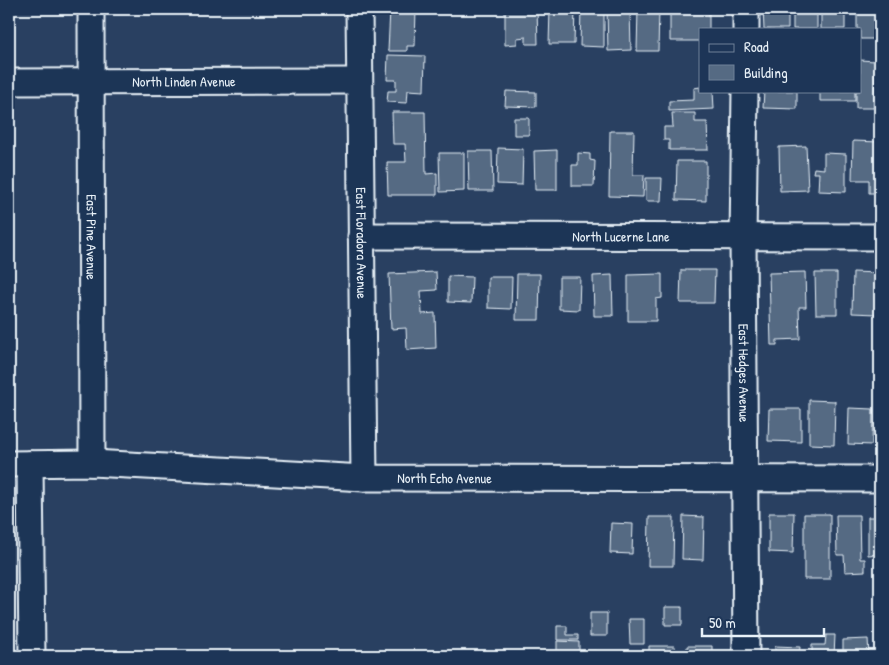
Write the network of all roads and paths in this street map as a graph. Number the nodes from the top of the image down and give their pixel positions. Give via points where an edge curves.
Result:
1 (91, 9) edge
2 (359, 9) edge
3 (746, 9) edge
4 (746, 28) edge
5 (92, 81) junction
6 (359, 81) junction
7 (9, 82) edge
8 (745, 92) edge
9 (361, 236) junction
10 (880, 237) edge
11 (743, 238) junction
12 (92, 463) junction
13 (20, 464) edge
14 (364, 478) junction
15 (744, 478) junction
16 (880, 479) edge
17 (32, 656) edge
18 (746, 656) edge

1 - 5 street, East Pine Avenue
2 - 6 street, East Floradora Avenue
3 - 4 street
5 - 6 street, North Linden Avenue
5 - 7 street, North Linden Avenue
5 - 12 street, East Pine Avenue
6 - 9 street, East Floradora Avenue
8 - 11 street, East Hedges Avenue
9 - 11 street, North Lucerne Lane
9 - 14 street, East Floradora Avenue
10 - 11 street, North Lucerne Lane
11 - 15 street, East Hedges Avenue
12 - 13 street, North Echo Avenue
12 - 14 street, North Echo Avenue
13 - 17 street
14 - 15 street, North Echo Avenue
15 - 16 street, North Echo Avenue
15 - 18 street, East Hedges Avenue

